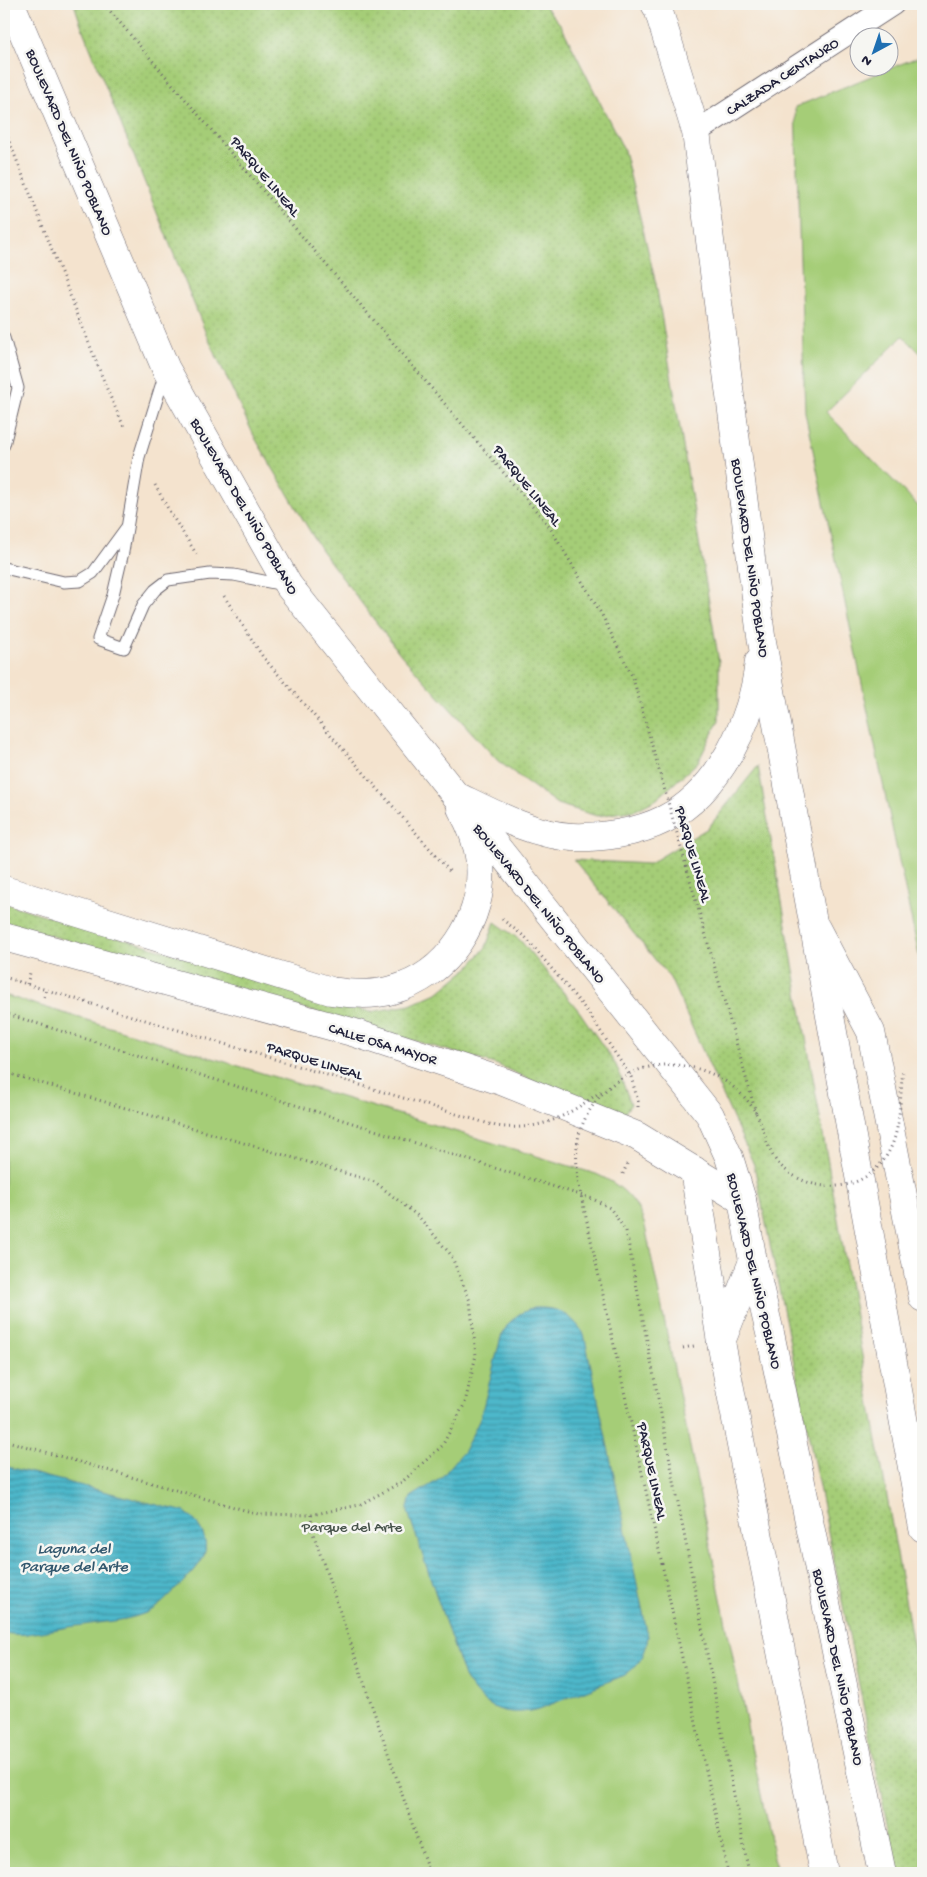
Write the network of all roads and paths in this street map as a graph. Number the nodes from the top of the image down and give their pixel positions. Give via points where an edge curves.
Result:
1 (10, 4) edge
2 (104, 4) edge
3 (655, 4) edge
4 (893, 4) edge
5 (4, 128) edge
6 (696, 132) junction
7 (4, 338) edge
8 (166, 369) junction
9 (4, 444) edge
10 (139, 457) junction
11 (127, 526) junction
12 (4, 568) edge
13 (210, 574) junction
14 (288, 586) junction
15 (761, 636) junction
16 (453, 794) junction
17 (4, 890) edge
18 (478, 900) junction
19 (812, 920) junction
20 (4, 937) edge
21 (4, 977) edge
22 (46, 990) junction
23 (44, 997) dead end
24 (4, 1013) edge
25 (903, 1070) dead end
26 (4, 1072) edge
27 (614, 1083) junction
28 (756, 1113) junction
29 (637, 1136) junction
30 (694, 1170) junction
31 (623, 1174) dead end
32 (742, 1200) junction
33 (918, 1249) edge
34 (753, 1261) junction
35 (923, 1298) edge
36 (721, 1342) junction
37 (4, 1440) edge
38 (310, 1515) junction
39 (923, 1528) edge
40 (429, 1873) edge
41 (728, 1873) edge
42 (749, 1873) edge
43 (824, 1873) edge
44 (882, 1873) edge

1 - 8 main road, BOULEVARD DEL NIÑO POBLANO
2 - 28 path, PARQUE LINEAL, bridge via 549,526 597,606 633,678
3 - 6 main road, BOULEVARD DEL NIÑO POBLANO
4 - 6 street, CALZADA CENTAURO
5 - 10 path via 109,394
6 - 15 main road, BOULEVARD DEL NIÑO POBLANO
7 - 9 lane via 18,388
8 - 10 lane
8 - 14 main road, BOULEVARD DEL NIÑO POBLANO
10 - 11 lane
10 - 13 path
11 - 12 lane via 93,573 80,581 64,582
11 - 13 lane via 113,595 98,639 124,648 143,605 155,590 168,580
13 - 14 lane via 234,574
13 - 18 path via 263,657 447,869
14 - 16 main road, BOULEVARD DEL NIÑO POBLANO
15 - 16 main road via 753,694 731,750 715,776 686,806 664,820 608,836 570,837 533,829
15 - 19 main road, BOULEVARD DEL NIÑO POBLANO
16 - 18 main road via 470,826 480,862
16 - 32 main road, BOULEVARD DEL NIÑO POBLANO via 710,1115 729,1157
17 - 18 main road via 331,991 361,995 392,990 414,982 435,968 455,948 470,924
18 - 29 path via 526,938 587,1011 631,1077 638,1101
19 - 33 main road via 871,1032
19 - 39 main road, BOULEVARD DEL NIÑO POBLANO
20 - 29 main road, CALLE OSA MAYOR via 352,1032 504,1082
21 - 22 path, PARQUE LINEAL
22 - 23 path
22 - 27 path, PARQUE LINEAL, bridge via 496,1126 531,1127 561,1118
24 - 42 path via 594,1199 610,1208 626,1231
25 - 28 path, PARQUE LINEAL, bridge via 896,1130 889,1151 867,1176 844,1185 817,1186 797,1179 786,1170 768,1147
26 - 38 path via 375,1182 419,1217 451,1255 470,1301 476,1355 465,1403 442,1446 402,1482 359,1505
27 - 28 path, PARQUE LINEAL, bridge via 655,1066 696,1067 723,1079
27 - 41 path, PARQUE LINEAL, bridge via 588,1113 580,1133 576,1149 578,1181
29 - 30 main road, CALLE OSA MAYOR
29 - 31 path
30 - 32 main road, CALLE OSA MAYOR
30 - 36 main road
32 - 34 main road, BOULEVARD DEL NIÑO POBLANO
33 - 35 main road
34 - 36 main road
34 - 44 main road, BOULEVARD DEL NIÑO POBLANO
36 - 43 main road
37 - 38 path via 258,1514
38 - 40 path via 312,1530

